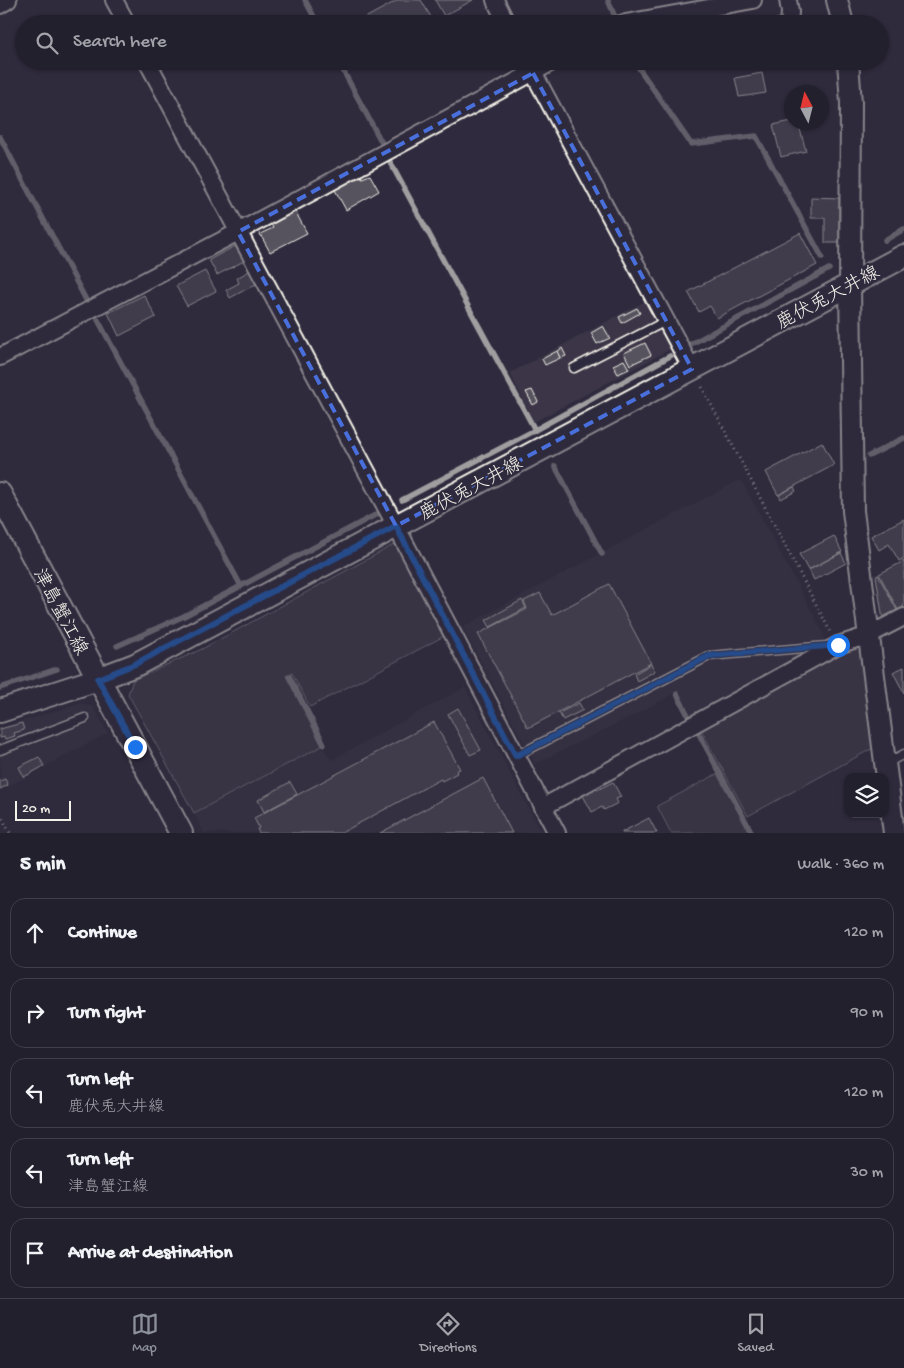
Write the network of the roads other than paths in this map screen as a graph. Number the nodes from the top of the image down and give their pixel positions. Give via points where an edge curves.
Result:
1 (8, 0) edge
2 (114, 0) edge
3 (495, 0) edge
4 (753, 0) edge
5 (788, 0) edge
6 (837, 0) edge
7 (0, 4) edge
8 (122, 15) edge
9 (502, 15) edge
10 (670, 15) edge
11 (790, 15) edge
12 (841, 15) edge
13 (152, 70) edge
14 (525, 70) edge
15 (532, 70) edge
16 (849, 70) edge
17 (238, 232) junction
18 (904, 256) edge
19 (850, 284) junction
20 (666, 321) junction
21 (0, 357) edge
22 (574, 368) dead end
23 (692, 369) junction
24 (0, 494) edge
25 (396, 526) junction
26 (904, 617) edge
27 (869, 635) junction
28 (838, 645) junction
29 (98, 679) junction
30 (0, 711) edge
31 (85, 718) dead end
32 (0, 750) edge
33 (904, 754) edge
34 (516, 756) junction
35 (885, 764) junction
36 (543, 807) junction
37 (182, 833) edge
38 (557, 833) edge
39 (894, 833) edge

1 - 7 street
2 - 8 street
3 - 9 street
4 - 10 street
5 - 11 street
6 - 12 street
13 - 17 street
14 - 17 street
15 - 20 street
16 - 19 street
17 - 21 street
17 - 25 street
18 - 19 main road, 鹿伏兎大井線
19 - 23 main road, 鹿伏兎大井線
19 - 27 street via 853,511
20 - 22 lane
20 - 23 street
23 - 25 main road, 鹿伏兎大井線
24 - 29 main road, 津島蟹江線
25 - 29 main road, 鹿伏兎大井線 via 135,664
25 - 34 street
26 - 27 street
27 - 28 street
27 - 35 street
28 - 34 lane via 709,656
28 - 36 street
29 - 30 main road, 鹿伏兎大井線
29 - 37 main road, 津島蟹江線
31 - 32 lane
33 - 35 lane
34 - 36 street
35 - 39 street
36 - 38 street

